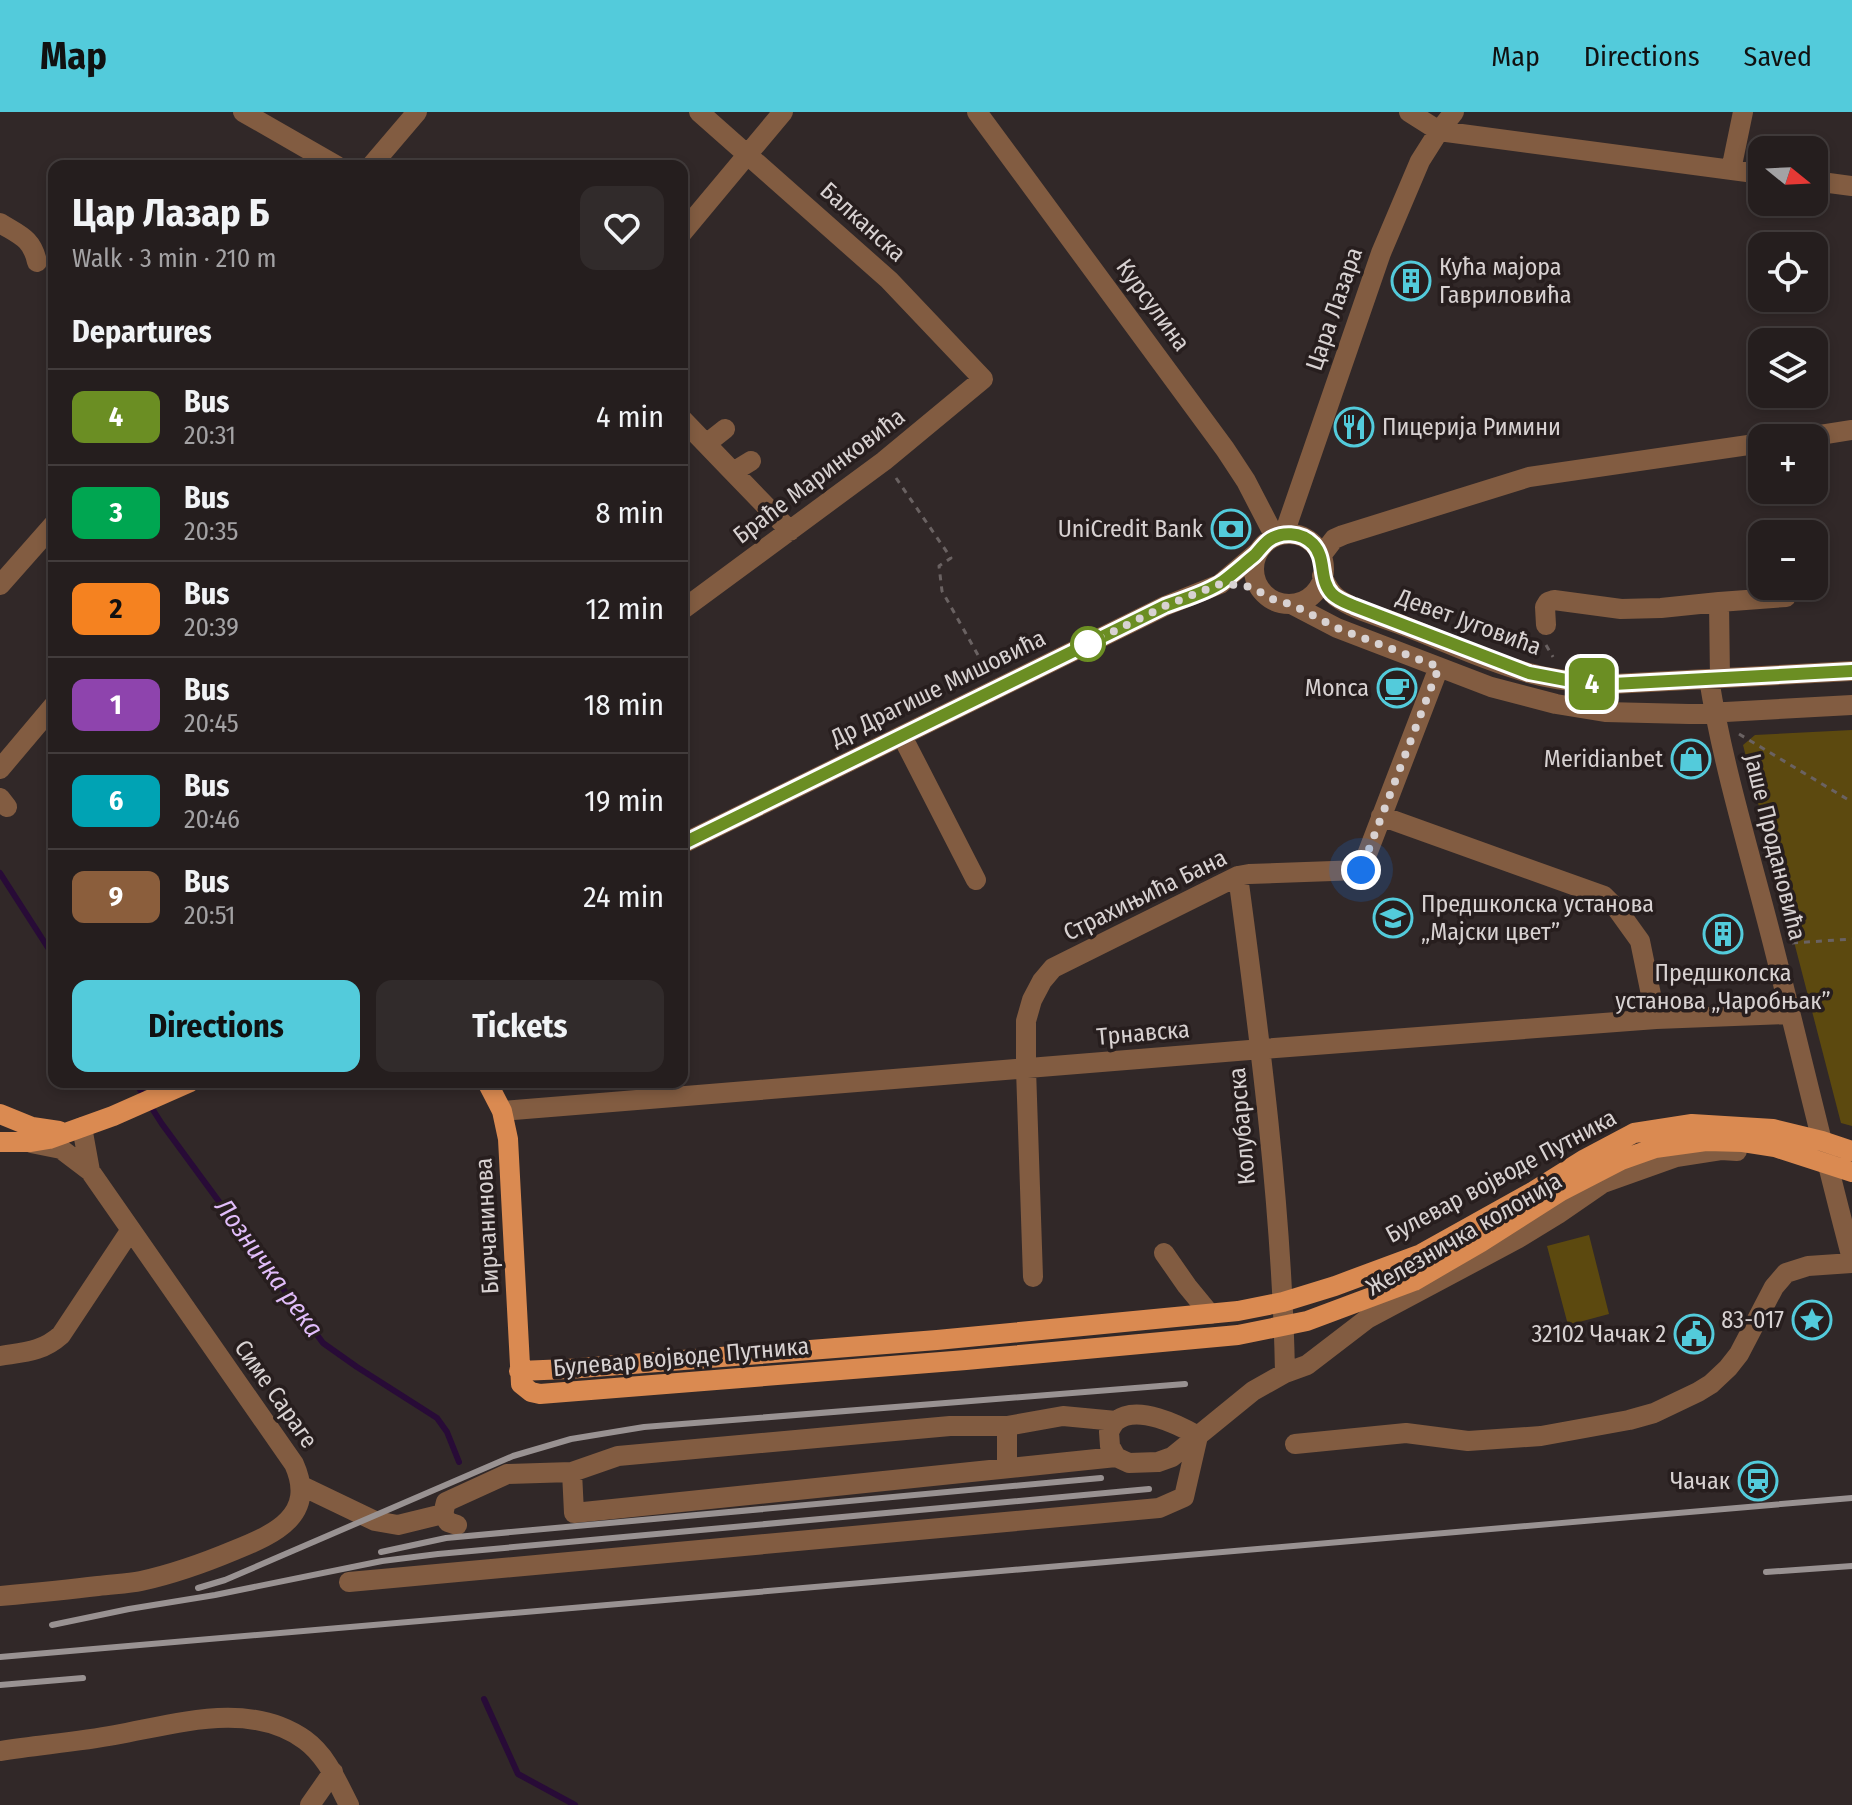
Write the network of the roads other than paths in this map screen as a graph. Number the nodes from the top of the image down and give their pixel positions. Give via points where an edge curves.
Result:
1 (243, 112) edge
2 (417, 112) edge
3 (699, 112) edge
4 (783, 112) edge
5 (977, 112) edge
6 (1409, 112) edge
7 (1454, 112) edge
8 (1743, 112) edge
9 (1439, 131) junction
10 (748, 153) junction
11 (327, 160) edge
12 (376, 160) edge
13 (1731, 170) junction
14 (1748, 172) edge
15 (1828, 183) edge
16 (1852, 186) edge
17 (0, 223) edge
18 (688, 226) edge
19 (37, 262) dead end
20 (983, 379) joint
21 (725, 429) dead end
22 (1852, 430) edge
23 (1828, 434) edge
24 (1748, 445) edge
25 (751, 461) dead end
26 (733, 472) junction
27 (48, 531) edge
28 (790, 531) junction
29 (1279, 536) junction
30 (1259, 551) junction
31 (0, 552) edge
32 (16, 566) junction
33 (1322, 566) junction
34 (1220, 584) junction
35 (0, 585) edge
36 (1263, 592) junction
37 (1748, 600) edge
38 (1719, 602) junction
39 (1291, 604) junction
40 (688, 606) edge
41 (1546, 625) dead end
42 (1439, 667) junction
43 (1852, 671) edge
44 (1715, 679) junction
45 (1852, 705) edge
46 (48, 712) edge
47 (1714, 714) junction
48 (902, 736) junction
49 (0, 769) edge
50 (1381, 816) junction
51 (688, 841) edge
52 (1238, 876) junction
53 (976, 880) dead end
54 (1789, 1014) junction
55 (1656, 1019) junction
56 (1262, 1049) junction
57 (1026, 1069) junction
58 (176, 1088) edge
59 (490, 1088) edge
60 (502, 1111) junction
61 (0, 1114) edge
62 (75, 1129) junction
63 (1822, 1141) junction
64 (0, 1142) edge
65 (31, 1142) junction
66 (1852, 1151) edge
67 (1828, 1168) junction
68 (90, 1171) junction
69 (1852, 1172) edge
70 (130, 1231) junction
71 (1164, 1253) dead end
72 (1852, 1261) edge
73 (1033, 1277) dead end
74 (1283, 1302) junction
75 (1210, 1314) junction
76 (1284, 1326) junction
77 (0, 1356) edge
78 (519, 1371) junction
79 (1285, 1373) junction
80 (1116, 1421) junction
81 (1007, 1426) junction
82 (1198, 1436) junction
83 (1295, 1444) dead end
84 (1116, 1457) junction
85 (1007, 1467) junction
86 (572, 1472) junction
87 (302, 1486) junction
88 (349, 1582) dead end
89 (0, 1596) edge
90 (0, 1751) edge
91 (333, 1772) junction
92 (310, 1805) edge
93 (349, 1805) edge

1 - 11 street
2 - 12 street
3 - 10 street, Балканска
4 - 10 street
5 - 29 street, Курсулина via 1225,449
6 - 9 street
7 - 9 street, Цара Лазара
8 - 13 street
9 - 13 street
9 - 29 street, Цара Лазара via 1420,161 1381,253
10 - 18 street
10 - 20 street, Балканска via 889,280
13 - 14 street
15 - 16 street
17 - 19 street via 28,241
20 - 28 street, Браће Маринковића
21 - 26 street via 706,444
22 - 23 street
24 - 33 street via 1529,477 1343,535 1334,539
25 - 26 street
26 - 28 street
27 - 32 street
28 - 40 street, Браће Маринковића
29 - 30 street
29 - 33 street via 1306,539 1315,546
30 - 34 street, Др Драгише Мишовића
30 - 36 street via 1254,573
31 - 32 street
32 - 35 street
33 - 39 street via 1312,595
33 - 44 street, Девет Југовића via 1332,594 1354,606 1529,673 1597,684
34 - 36 street
34 - 48 street, Др Драгише Мишовића
36 - 39 street
37 - 38 street
38 - 41 street via 1621,609 1554,600 1545,607
38 - 44 street, Јаше Продановића
39 - 42 street via 1337,628
42 - 47 street via 1528,699 1582,709
42 - 50 street, Страхињића Бана
43 - 44 street, Девет Југовића
44 - 47 street, Јаше Продановића
45 - 47 street
46 - 49 street
47 - 54 street, Јаше Продановића
48 - 51 street, Др Драгише Мишовића
48 - 53 street
50 - 52 street, Страхињића Бана via 1361,870
50 - 55 street via 1604,896 1640,941
52 - 56 street, Колубарска
52 - 57 street, Страхињића Бана via 1053,968 1032,1000 1026,1021
54 - 55 street, Трнавска
54 - 63 street, Јаше Продановића
55 - 56 street, Трнавска
56 - 57 street, Трнавска
56 - 74 street, Колубарска
57 - 60 street, Трнавска
57 - 73 street, Страхињића Бана
58 - 62 main road
59 - 60 main road, Бирчанинова
60 - 78 main road, Бирчанинова via 508,1139
61 - 62 main road via 32,1127
62 - 65 main road
62 - 68 street, Симе Сараге
63 - 66 main road, Булевар војводе Путника
63 - 67 street, Јаше Продановића
63 - 74 main road, Булевар војводе Путника via 1773,1129 1692,1124 1634,1133 1421,1254
64 - 65 main road
65 - 68 street, Симе Сараге via 61,1149
67 - 69 main road, Булевар војводе Путника
67 - 72 street, Јаше Продановића
67 - 76 main road, Булевар војводе Путника via 1775,1147 1743,1142 1655,1148 1561,1191 1414,1281
67 - 79 street, Железничка колонија via 1774,1154 1721,1150 1643,1167 1603,1183 1517,1239 1367,1319 1307,1365
68 - 70 street, Симе Сараге
70 - 77 street via 61,1335 40,1349
70 - 87 street, Симе Сараге via 294,1464
71 - 75 street
72 - 83 street via 1786,1273 1728,1368 1698,1392 1654,1413 1541,1436 1468,1441 1406,1433
74 - 75 main road, Булевар војводе Путника
74 - 76 street, Колубарска
75 - 78 main road, Булевар војводе Путника
76 - 78 main road, Булевар војводе Путника via 1238,1335 966,1360 540,1394 521,1384
76 - 79 street, Колубарска
79 - 82 street, Железничка колонија via 1253,1391
80 - 81 street via 1063,1416
80 - 82 street via 1146,1415
80 - 84 street via 1109,1432
81 - 85 street
81 - 86 street via 950,1426 618,1456
82 - 84 street, Железничка колонија via 1158,1462 1129,1463
82 - 88 street via 1184,1497 1159,1508
84 - 85 street, Железничка колонија
85 - 86 street, Железничка колонија via 574,1513
86 - 87 street via 507,1474 446,1502 450,1520 398,1525 375,1521
87 - 89 street, Симе Сараге via 298,1507 281,1528 193,1567 139,1581
90 - 91 street via 221,1716 285,1728 314,1748
91 - 92 street
91 - 93 street

